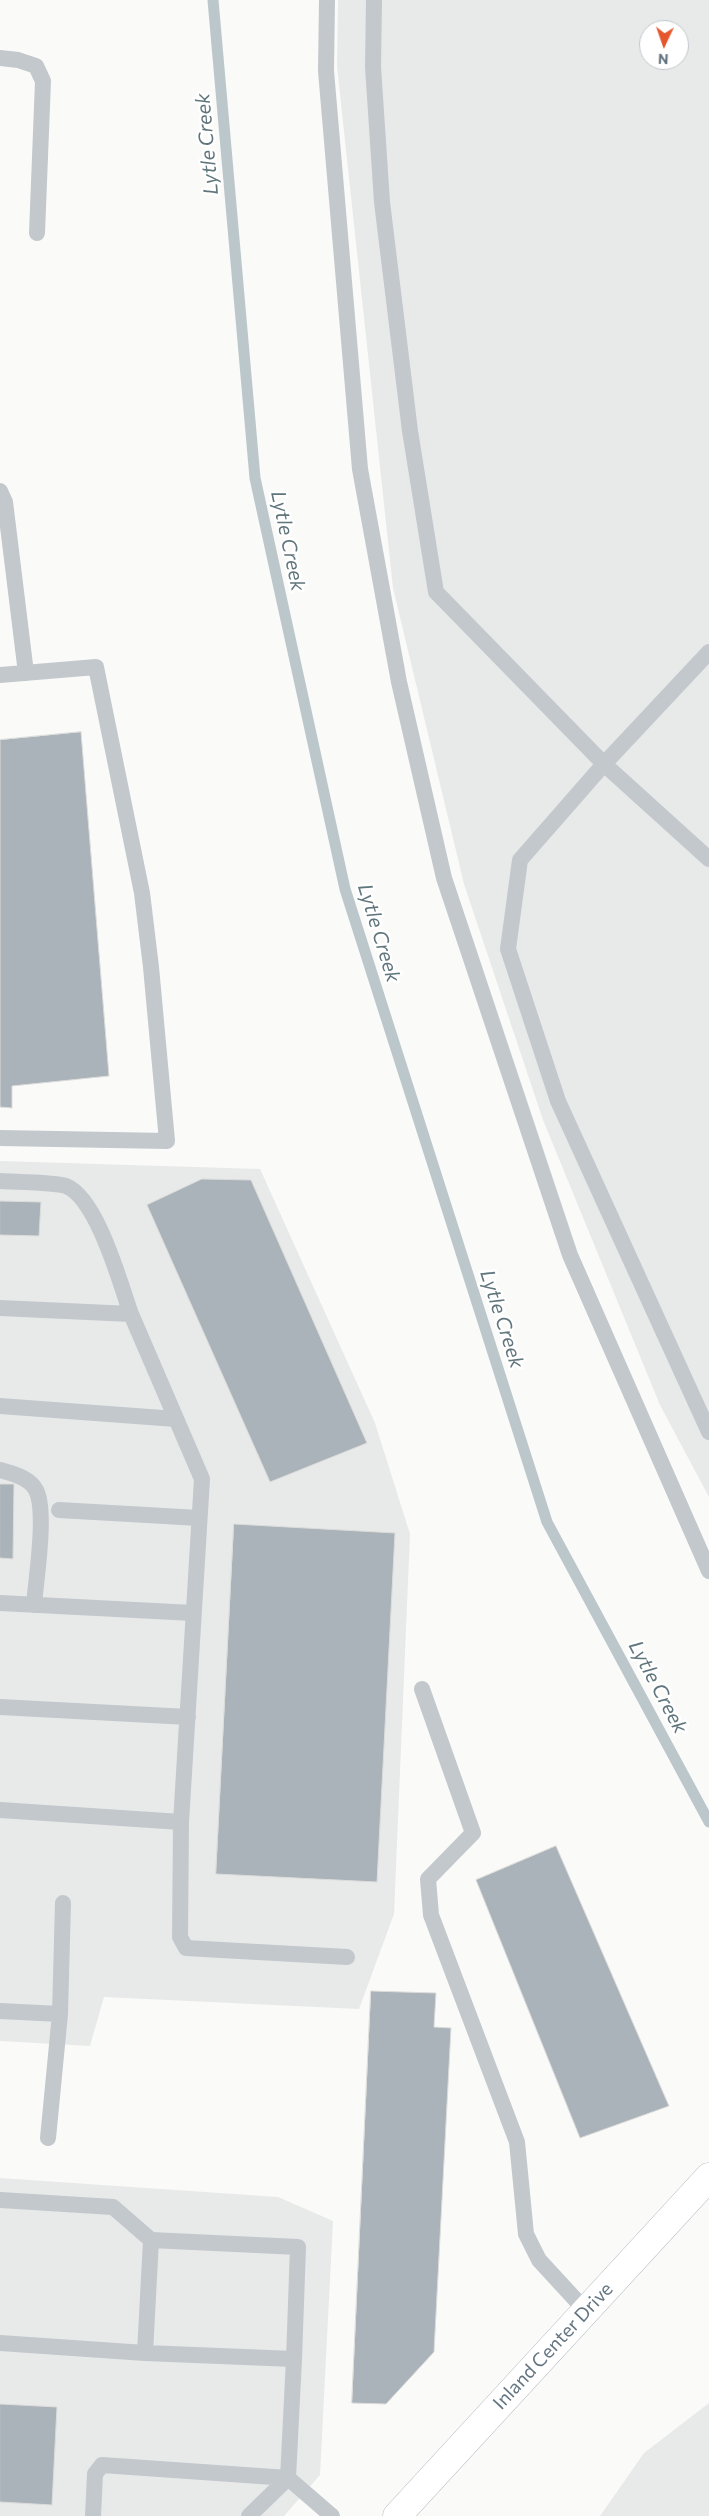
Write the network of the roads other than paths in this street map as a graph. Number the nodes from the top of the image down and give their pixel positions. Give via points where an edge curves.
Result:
1 (327, 0) edge
2 (374, 0) edge
3 (0, 58) edge
4 (37, 233) dead end
5 (0, 491) edge
6 (709, 652) edge
7 (26, 673) junction
8 (0, 675) edge
9 (604, 764) junction
10 (709, 859) edge
11 (0, 1138) edge
12 (0, 1181) edge
13 (0, 1308) edge
14 (131, 1314) junction
15 (0, 1406) edge
16 (176, 1418) junction
17 (709, 1432) edge
18 (0, 1470) edge
19 (60, 1510) dead end
20 (199, 1518) junction
21 (709, 1571) edge
22 (0, 1603) edge
23 (34, 1605) junction
24 (193, 1613) junction
25 (422, 1689) dead end
26 (0, 1707) edge
27 (188, 1717) junction
28 (0, 1810) edge
29 (181, 1822) junction
30 (63, 1903) dead end
31 (347, 1957) dead end
32 (0, 2011) edge
33 (60, 2014) junction
34 (48, 2138) dead end
35 (709, 2177) edge
36 (0, 2200) edge
37 (151, 2240) junction
38 (586, 2310) junction
39 (0, 2342) edge
40 (145, 2353) junction
41 (294, 2359) junction
42 (288, 2478) junction
43 (92, 2516) edge
44 (249, 2516) edge
45 (332, 2516) edge
46 (397, 2516) edge

1 - 21 lane via 326,71 360,469 399,682 444,878 570,1256
2 - 9 lane via 373,66 382,202 410,431 436,592
3 - 4 lane via 36,66 43,81
5 - 7 lane via 5,502
6 - 9 lane
7 - 8 lane
7 - 11 lane via 96,666 142,893 167,1141
9 - 10 lane
9 - 17 lane via 520,860 508,949 558,1101
12 - 14 lane via 66,1186 81,1197 98,1223
13 - 14 lane
14 - 16 lane
15 - 16 lane
16 - 20 lane via 202,1478
18 - 23 lane via 17,1475 36,1491 41,1513
19 - 20 lane
20 - 24 lane
22 - 23 lane
23 - 24 lane
24 - 27 lane
25 - 38 lane via 473,1834 428,1878 431,1915 517,2142 526,2234 539,2260
26 - 27 lane
27 - 29 lane
28 - 29 lane
29 - 31 lane via 180,1937 186,1948
30 - 33 lane
32 - 33 lane
33 - 34 lane
35 - 38 main road, Inland Center Drive
36 - 37 lane via 113,2207
37 - 40 lane
37 - 41 lane via 298,2247
38 - 46 main road, Inland Center Drive
39 - 40 lane
40 - 41 lane
41 - 42 lane
42 - 43 lane via 102,2465 95,2474
42 - 44 lane
42 - 45 lane

